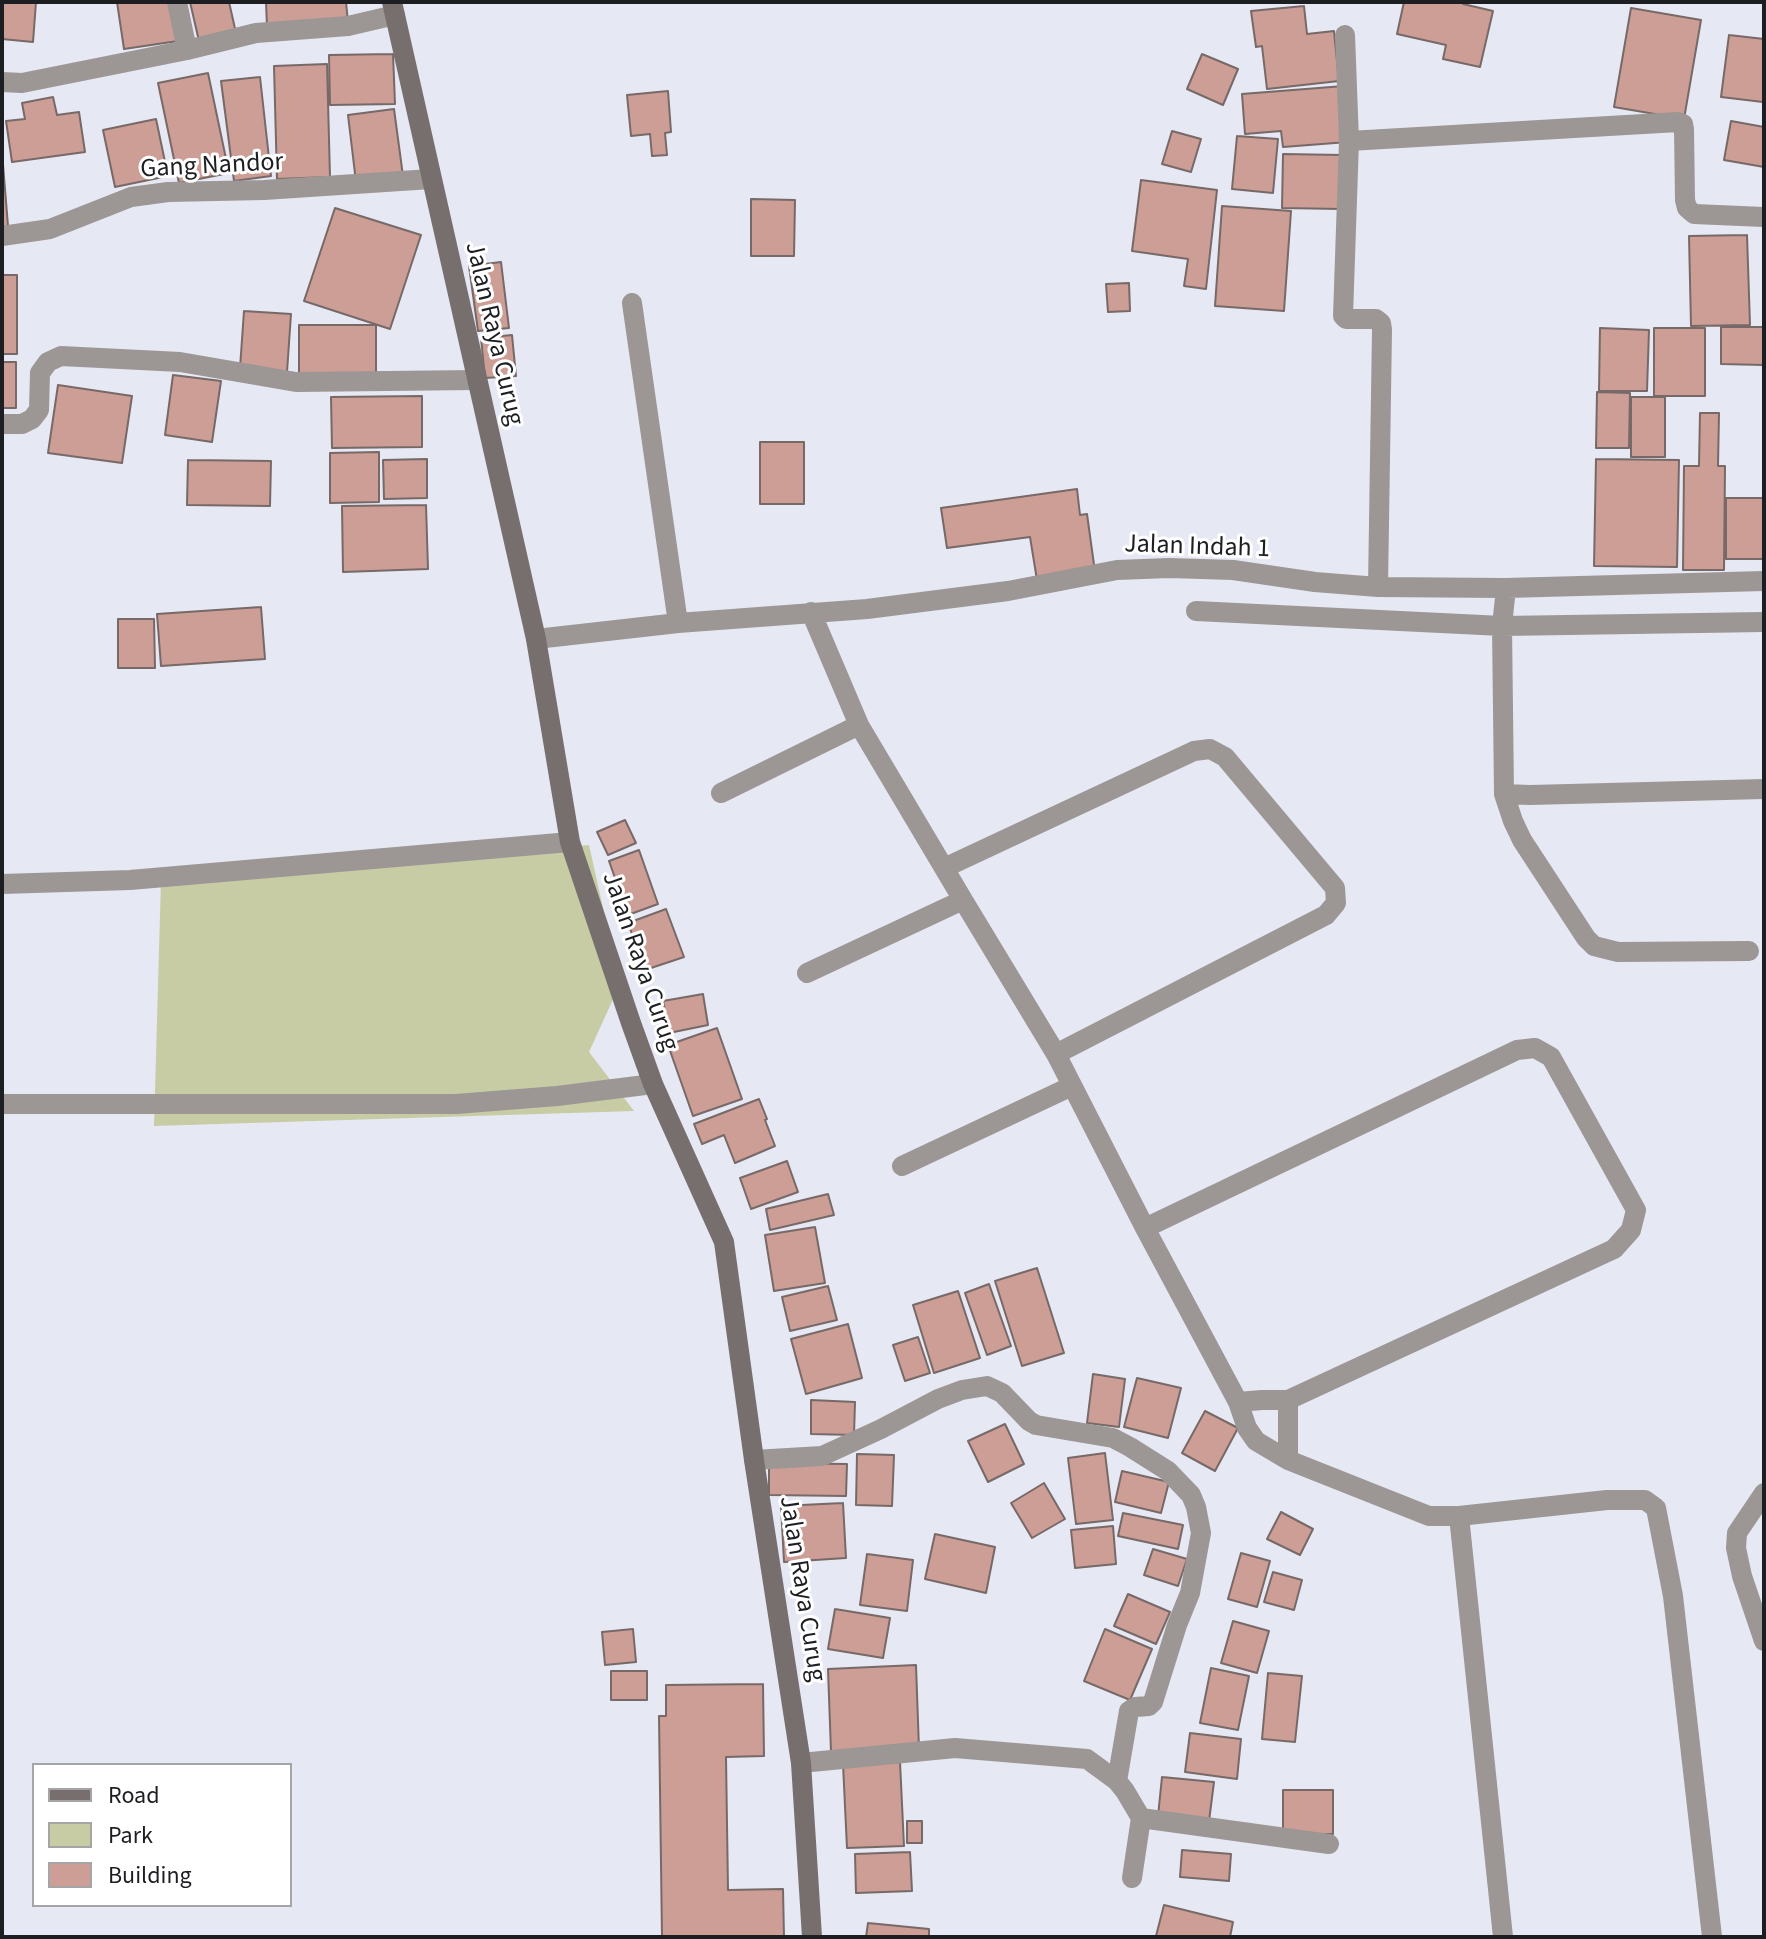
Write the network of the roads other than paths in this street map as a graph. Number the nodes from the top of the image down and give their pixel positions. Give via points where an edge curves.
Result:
1 (177, 2) edge
2 (394, 9) edge
3 (1345, 35) dead end
4 (187, 50) junction
5 (2, 82) edge
6 (1349, 141) junction
7 (431, 179) junction
8 (1764, 217) edge
9 (2, 236) edge
10 (632, 303) dead end
11 (476, 380) junction
12 (2, 424) edge
13 (1764, 581) edge
14 (1378, 587) junction
15 (1506, 588) junction
16 (1196, 611) dead end
17 (811, 612) junction
18 (1764, 622) edge
19 (678, 623) junction
20 (1502, 626) junction
21 (536, 639) junction
22 (859, 725) junction
23 (1764, 789) edge
24 (721, 793) dead end
25 (1504, 794) junction
26 (570, 842) junction
27 (944, 868) junction
28 (2, 884) edge
29 (963, 900) junction
30 (1749, 951) dead end
31 (807, 973) dead end
32 (1056, 1054) junction
33 (653, 1084) junction
34 (1072, 1086) junction
35 (2, 1104) edge
36 (902, 1166) dead end
37 (1145, 1228) junction
38 (1288, 1400) junction
39 (1238, 1402) junction
40 (754, 1460) junction
41 (1288, 1460) junction
42 (1763, 1496) edge
43 (1459, 1516) junction
44 (1764, 1641) edge
45 (801, 1763) junction
46 (1117, 1781) junction
47 (1141, 1818) junction
48 (1329, 1844) dead end
49 (1132, 1878) dead end
50 (812, 1937) edge
51 (1503, 1937) edge
52 (1712, 1937) edge

1 - 4 street
2 - 4 street via 348,26 256,33
2 - 7 main road, Jalan Raya Curug
3 - 6 street
4 - 5 street via 22,83
6 - 8 street via 1678,122 1684,129 1687,208 1694,214
6 - 14 street via 1343,316 1376,319 1382,330
7 - 9 street, Gang Nandor via 131,197 50,229
7 - 11 main road, Jalan Raya Curug
10 - 19 street
11 - 12 street via 296,382 180,362 61,356 40,373 39,410 32,419
11 - 21 main road, Jalan Raya Curug
13 - 15 street, Jalan Indah 1
14 - 15 street, Jalan Indah 1
14 - 17 street, Jalan Indah 1 via 1233,570 1117,570 1008,591
15 - 20 street
16 - 20 street
17 - 19 street, Jalan Indah 1
17 - 22 street
18 - 20 street
19 - 21 street, Jalan Indah 1
20 - 25 street
21 - 26 main road, Jalan Raya Curug
22 - 24 street
22 - 27 street
23 - 25 street
25 - 30 street via 1522,840 1594,946 1618,952
26 - 28 street via 130,880
26 - 33 main road, Jalan Raya Curug
27 - 29 street
27 - 32 street via 1194,751 1210,749 1225,757 1335,888 1336,903 1326,915
29 - 31 street
29 - 32 street
32 - 34 street
33 - 35 street via 456,1104
33 - 40 main road, Jalan Raya Curug via 724,1242
34 - 36 street
34 - 37 street
37 - 38 street via 1517,1050 1535,1048 1551,1057 1636,1210 1631,1230 1614,1249
37 - 39 street
38 - 39 street
38 - 41 street
39 - 41 street via 1256,1441
40 - 45 main road, Jalan Raya Curug
40 - 46 street via 822,1456 938,1399 987,1386 1036,1425 1113,1438 1168,1471 1191,1495 1201,1533 1190,1593 1153,1702 1129,1711
41 - 43 street via 1429,1516
42 - 44 street via 1737,1533 1736,1548
43 - 51 street
43 - 52 street via 1607,1500 1645,1500 1656,1508 1673,1596
45 - 46 street via 955,1748 1087,1759
45 - 50 main road, Jalan Raya Curug
46 - 47 street
47 - 48 street
47 - 49 street

